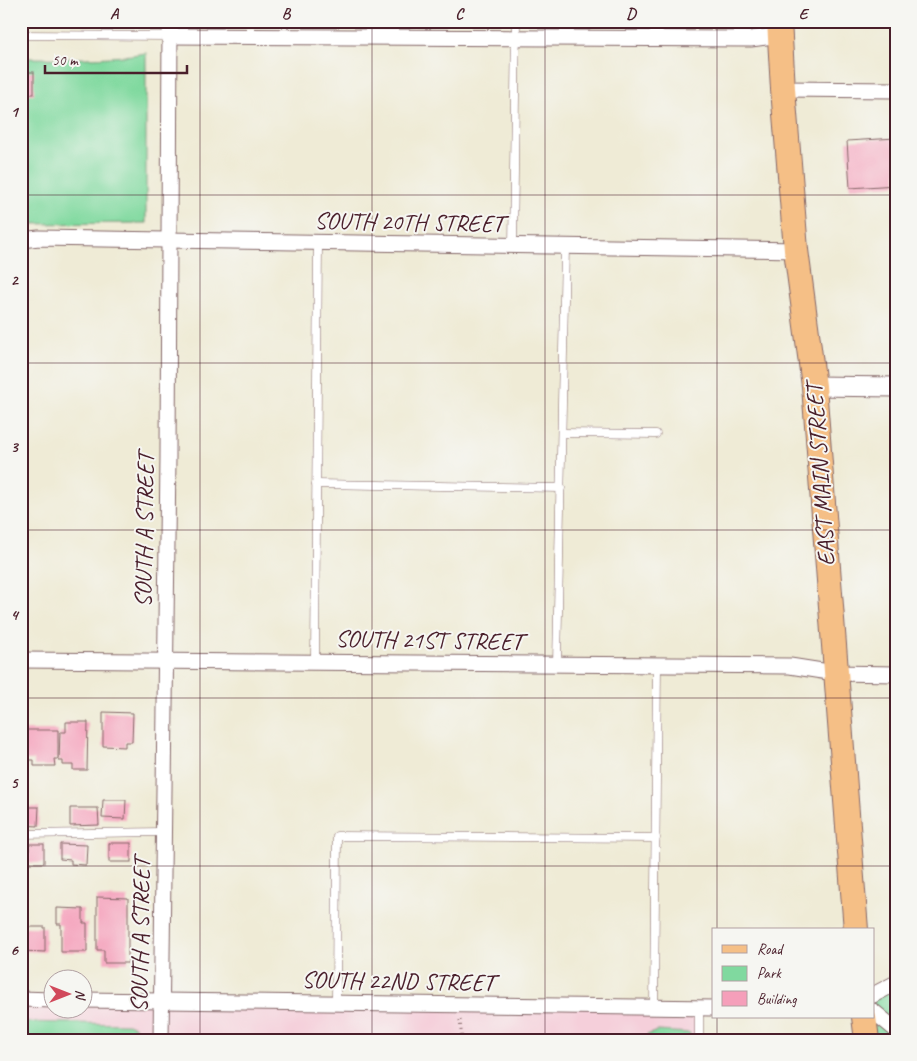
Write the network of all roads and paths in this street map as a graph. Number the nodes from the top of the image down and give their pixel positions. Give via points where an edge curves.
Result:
1 (516, 21) edge
2 (780, 28) edge
3 (170, 29) edge
4 (21, 35) edge
5 (516, 38) junction
6 (783, 89) junction
7 (896, 90) edge
8 (21, 240) edge
9 (168, 241) junction
10 (318, 243) junction
11 (513, 246) junction
12 (565, 247) junction
13 (796, 250) junction
14 (814, 386) junction
15 (896, 387) edge
16 (562, 433) junction
17 (656, 434) dead end
18 (316, 484) junction
19 (561, 488) junction
20 (21, 660) edge
21 (164, 661) junction
22 (315, 662) junction
23 (557, 664) junction
24 (657, 665) junction
25 (836, 673) junction
26 (896, 674) edge
27 (163, 832) junction
28 (21, 834) edge
29 (656, 838) junction
30 (856, 928) edge
31 (896, 984) edge
32 (874, 995) edge
33 (21, 999) edge
34 (42, 1000) edge
35 (92, 1000) edge
36 (162, 1000) junction
37 (336, 1003) junction
38 (654, 1007) junction
39 (706, 1008) edge
40 (874, 1012) edge
41 (864, 1018) edge
42 (896, 1030) edge
43 (161, 1040) edge
44 (700, 1040) edge
45 (867, 1040) edge

1 - 5 lane
2 - 5 street via 751,39
2 - 6 main road, EAST MAIN STREET
3 - 4 lane
3 - 5 street
3 - 9 street, SOUTH A STREET
5 - 11 lane
6 - 7 street
6 - 13 main road, EAST MAIN STREET
8 - 9 street, SOUTH 20TH STREET
9 - 10 street, SOUTH 20TH STREET
9 - 21 street, SOUTH A STREET
10 - 11 street, SOUTH 20TH STREET
10 - 18 lane
11 - 12 street, SOUTH 20TH STREET
12 - 13 street, SOUTH 20TH STREET
12 - 16 lane
13 - 14 main road, EAST MAIN STREET
14 - 15 street
14 - 25 main road, EAST MAIN STREET
16 - 17 lane
16 - 19 lane
18 - 19 lane
18 - 22 lane
19 - 23 lane
20 - 21 street, SOUTH 21ST STREET
21 - 22 street, SOUTH 21ST STREET
21 - 27 street, SOUTH A STREET
22 - 23 street, SOUTH 21ST STREET
23 - 24 street, SOUTH 21ST STREET
24 - 25 street, SOUTH 21ST STREET via 790,666
24 - 29 lane
25 - 26 street, SOUTH 21ST STREET
25 - 30 main road, EAST MAIN STREET
27 - 28 lane
27 - 36 street, SOUTH A STREET
29 - 37 lane via 337,836
29 - 38 lane
31 - 32 street
33 - 34 street
35 - 36 street, SOUTH 22ND STREET
36 - 37 street, SOUTH 22ND STREET
36 - 43 street, SOUTH A STREET
37 - 38 street, SOUTH 22ND STREET
38 - 39 street, SOUTH 22ND STREET
39 - 44 lane
40 - 42 street
41 - 45 main road

